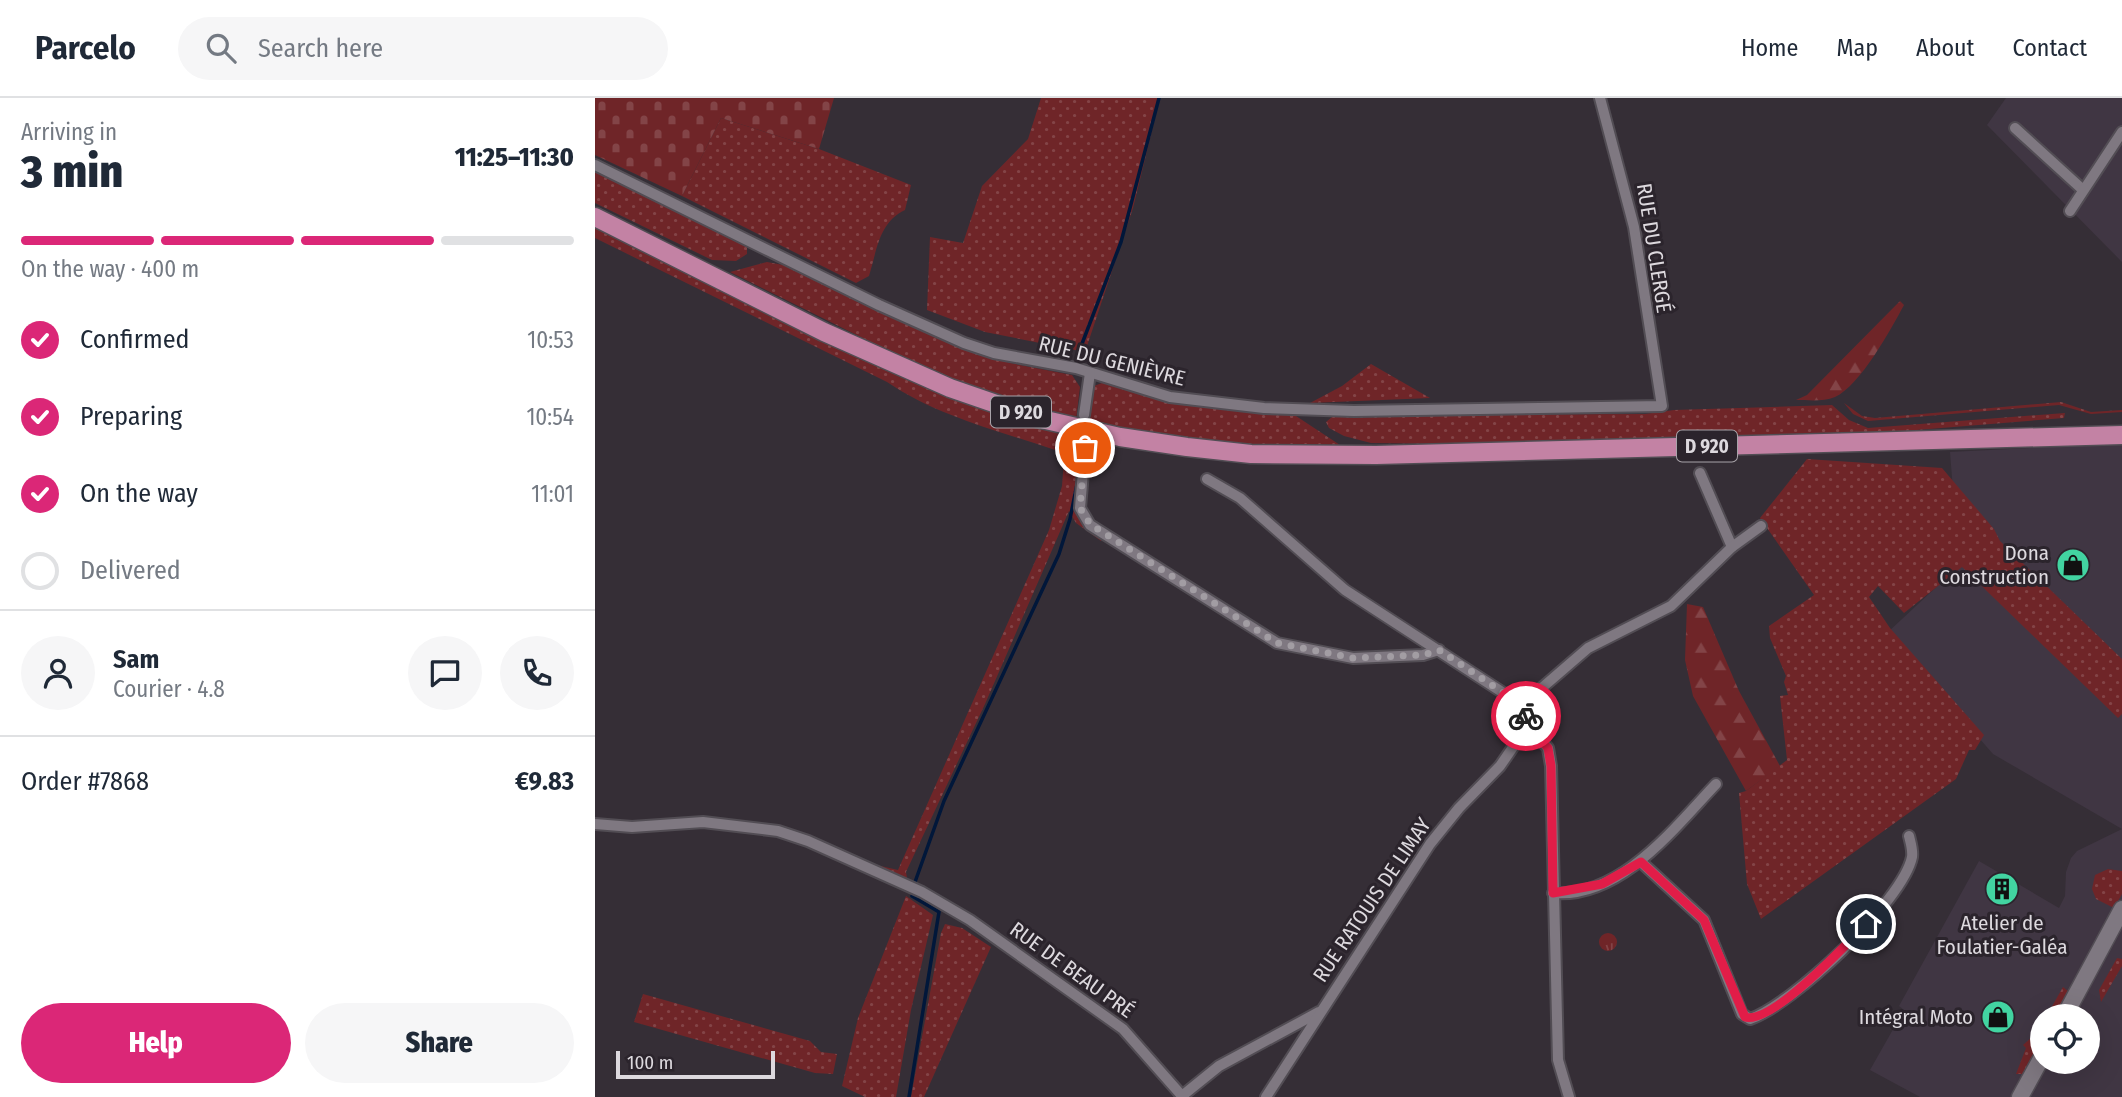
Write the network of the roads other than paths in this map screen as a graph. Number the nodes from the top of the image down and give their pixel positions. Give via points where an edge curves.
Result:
1 (1600, 98) edge
2 (2015, 128) dead end
3 (2122, 132) edge
4 (595, 165) edge
5 (2082, 189) junction
6 (2070, 211) dead end
7 (595, 217) edge
8 (1090, 373) junction
9 (1662, 406) joint
10 (1084, 415) dead end
11 (2122, 425) edge
12 (2122, 435) edge
13 (1930, 441) junction
14 (1085, 448) dead end
15 (1700, 473) dead end
16 (1207, 479) dead end
17 (1761, 526) dead end
18 (1732, 547) junction
19 (1439, 650) junction
20 (1522, 705) junction
21 (1528, 719) junction
22 (1522, 734) junction
23 (1538, 737) junction
24 (1716, 784) dead end
25 (595, 824) edge
26 (1909, 836) dead end
27 (1641, 862) junction
28 (1553, 893) junction
29 (2122, 909) edge
30 (2122, 930) edge
31 (2071, 1004) edge
32 (2081, 1004) edge
33 (1321, 1010) junction
34 (2033, 1074) edge
35 (2042, 1074) edge
36 (1182, 1096) edge
37 (1266, 1097) edge
38 (1569, 1097) edge
39 (2020, 1097) edge
40 (2029, 1097) edge

1 - 9 street, RUE DU CLERGÉ via 1634,227
2 - 5 street
3 - 5 street
4 - 8 street, RUE DU GENIÈVRE via 964,342 994,353
5 - 6 street
7 - 13 main road, D 920 via 824,332 950,388 1037,418 1120,437 1305,456
8 - 9 street, RUE DU GENIÈVRE via 1170,397 1264,408 1450,412
8 - 10 street
11 - 13 main road, D 920
12 - 13 main road, D 920
14 - 19 street via 1080,508 1090,524 1277,643 1353,658
15 - 18 street
16 - 19 street via 1240,498 1345,590
17 - 18 street
18 - 20 street via 1671,606 1588,648
19 - 20 street
20 - 21 street
21 - 22 street via 1521,727
21 - 23 street via 1541,726
22 - 23 street
22 - 33 street, RUE RATOUIS DE LIMAY via 1500,766 1430,844
23 - 28 street via 1548,748 1551,766
24 - 27 street
25 - 36 street, RUE DE BEAU PRÉ via 632,827 703,821 778,831 922,892 970,920 1123,1029
26 - 27 street via 1912,857 1898,887 1785,1001 1756,1017 1745,1017 1704,920
27 - 28 street via 1602,884
28 - 38 street via 1557,1060
29 - 31 main road
30 - 32 main road
33 - 36 street via 1219,1066
33 - 37 street, RUE RATOUIS DE LIMAY
34 - 39 main road
35 - 40 main road

